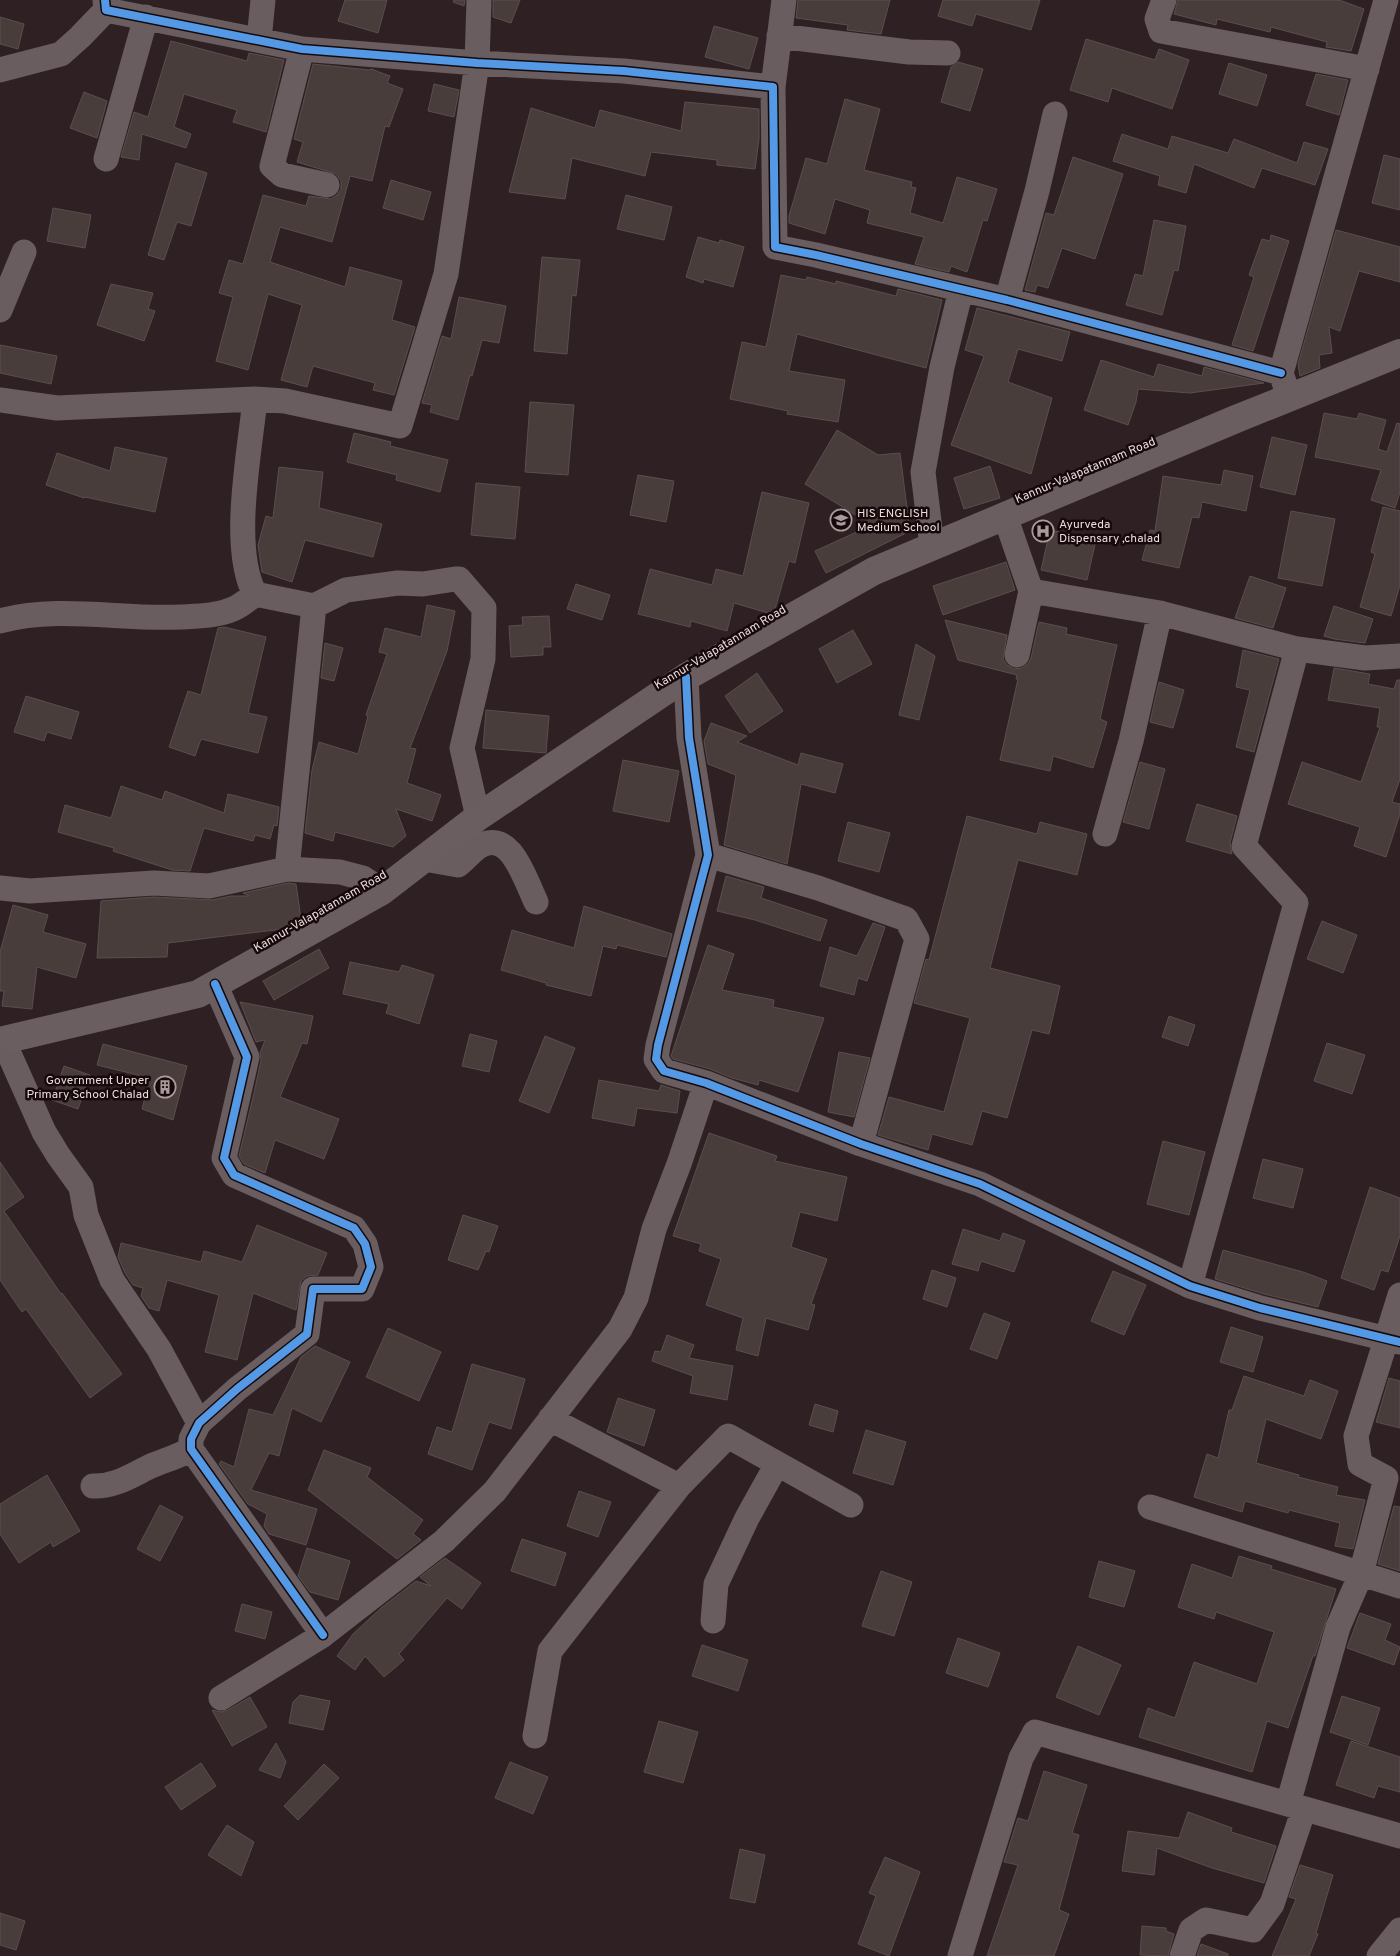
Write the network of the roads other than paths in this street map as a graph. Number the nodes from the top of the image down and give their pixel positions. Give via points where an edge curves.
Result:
1 (263, 0) edge
2 (479, 0) edge
3 (784, 0) edge
4 (1164, 0) edge
5 (1386, 0) edge
6 (105, 5) edge
7 (146, 17) junction
8 (779, 36) junction
9 (258, 40) junction
10 (302, 49) junction
11 (948, 53) dead end
12 (477, 63) junction
13 (1367, 69) junction
14 (0, 70) edge
15 (773, 87) junction
16 (1055, 114) dead end
17 (106, 159) dead end
18 (327, 185) dead end
19 (24, 252) dead end
20 (961, 290) junction
21 (1007, 300) junction
22 (0, 310) edge
23 (1400, 353) edge
24 (1285, 385) junction
25 (256, 399) junction
26 (0, 400) edge
27 (1005, 516) junction
28 (932, 546) junction
29 (1031, 591) junction
30 (255, 594) junction
31 (314, 606) junction
32 (1160, 613) junction
33 (0, 621) edge
34 (1297, 649) junction
35 (1017, 655) dead end
36 (1400, 656) edge
37 (686, 677) junction
38 (478, 817) junction
39 (1105, 834) dead end
40 (708, 854) junction
41 (424, 859) junction
42 (287, 870) junction
43 (0, 888) edge
44 (382, 891) junction
45 (536, 902) dead end
46 (215, 984) junction
47 (1, 1040) edge
48 (706, 1083) junction
49 (861, 1144) junction
50 (1190, 1286) junction
51 (1400, 1295) edge
52 (1393, 1340) edge
53 (550, 1419) junction
54 (199, 1423) junction
55 (190, 1449) junction
56 (777, 1464) junction
57 (93, 1486) dead end
58 (679, 1486) junction
59 (850, 1505) dead end
60 (1150, 1507) dead end
61 (1360, 1574) junction
62 (1400, 1586) edge
63 (713, 1621) dead end
64 (323, 1635) junction
65 (221, 1698) dead end
66 (535, 1736) dead end
67 (1296, 1806) junction
68 (1400, 1836) edge
69 (1400, 1930) edge
70 (960, 1956) edge
71 (1182, 1956) edge
72 (1379, 1956) edge

1 - 9 street
2 - 12 street
3 - 8 street
4 - 13 street via 1157,19 1161,31
5 - 13 street
6 - 7 street
6 - 14 street via 80,38 61,54
7 - 9 street
7 - 17 street
8 - 11 street via 909,52
8 - 15 street
9 - 10 street
10 - 12 street
10 - 18 street via 272,166 282,175
12 - 15 street via 624,71
12 - 25 street via 446,274 400,426 285,401
13 - 24 street
15 - 20 street via 775,248 816,254
16 - 21 street
19 - 22 street
20 - 21 street
20 - 28 street via 942,367 923,472
21 - 24 street
23 - 24 main road, Kannur-Valapatannam Road
24 - 27 main road, Kannur-Valapatannam Road
25 - 26 street via 57,408
25 - 30 street via 243,502 244,558
27 - 28 main road, Kannur-Valapatannam Road
27 - 29 street
28 - 37 main road, Kannur-Valapatannam Road via 874,571
29 - 32 street
29 - 35 street
30 - 31 street
30 - 33 street via 236,609 200,616 154,618 42,614
31 - 38 street via 346,590 459,579 484,608 483,659 462,748
31 - 42 street
32 - 34 street
32 - 39 street via 1131,741
34 - 36 street via 1366,658
34 - 50 street via 1244,846 1296,903
37 - 38 main road, Kannur-Valapatannam Road
37 - 40 street via 688,738
38 - 41 main road, Kannur-Valapatannam Road
40 - 48 street via 656,1059 664,1071
40 - 49 street via 906,919 917,939
41 - 44 main road, Kannur-Valapatannam Road
41 - 45 street via 458,866 479,847 494,842 507,846
42 - 43 street via 208,886 154,883 30,891
42 - 44 street via 340,872 362,878
44 - 46 main road, Kannur-Valapatannam Road
46 - 47 main road, Kannur-Valapatannam Road via 198,994
46 - 54 street via 247,1057 224,1158 234,1175 354,1228 365,1244 371,1267 362,1289 313,1289 307,1334
47 - 54 street via 44,1132 81,1187 86,1215 112,1280 159,1349
48 - 49 street
48 - 53 street via 654,1229 636,1298 620,1329
49 - 50 street via 980,1184
50 - 52 street via 1260,1308
51 - 52 street
52 - 61 street via 1356,1436 1360,1464 1386,1478
53 - 58 street
53 - 64 street via 495,1491 444,1541
54 - 55 street
55 - 57 street via 106,1487
55 - 64 street
56 - 58 street via 728,1436
56 - 59 street
56 - 63 street via 716,1584
58 - 66 street via 550,1651
60 - 61 street
61 - 62 street
61 - 67 street via 1338,1627
64 - 65 street
67 - 68 street
67 - 70 street via 1035,1732 1021,1758
67 - 71 street via 1272,1904 1253,1930 1206,1920 1191,1930
69 - 72 street

